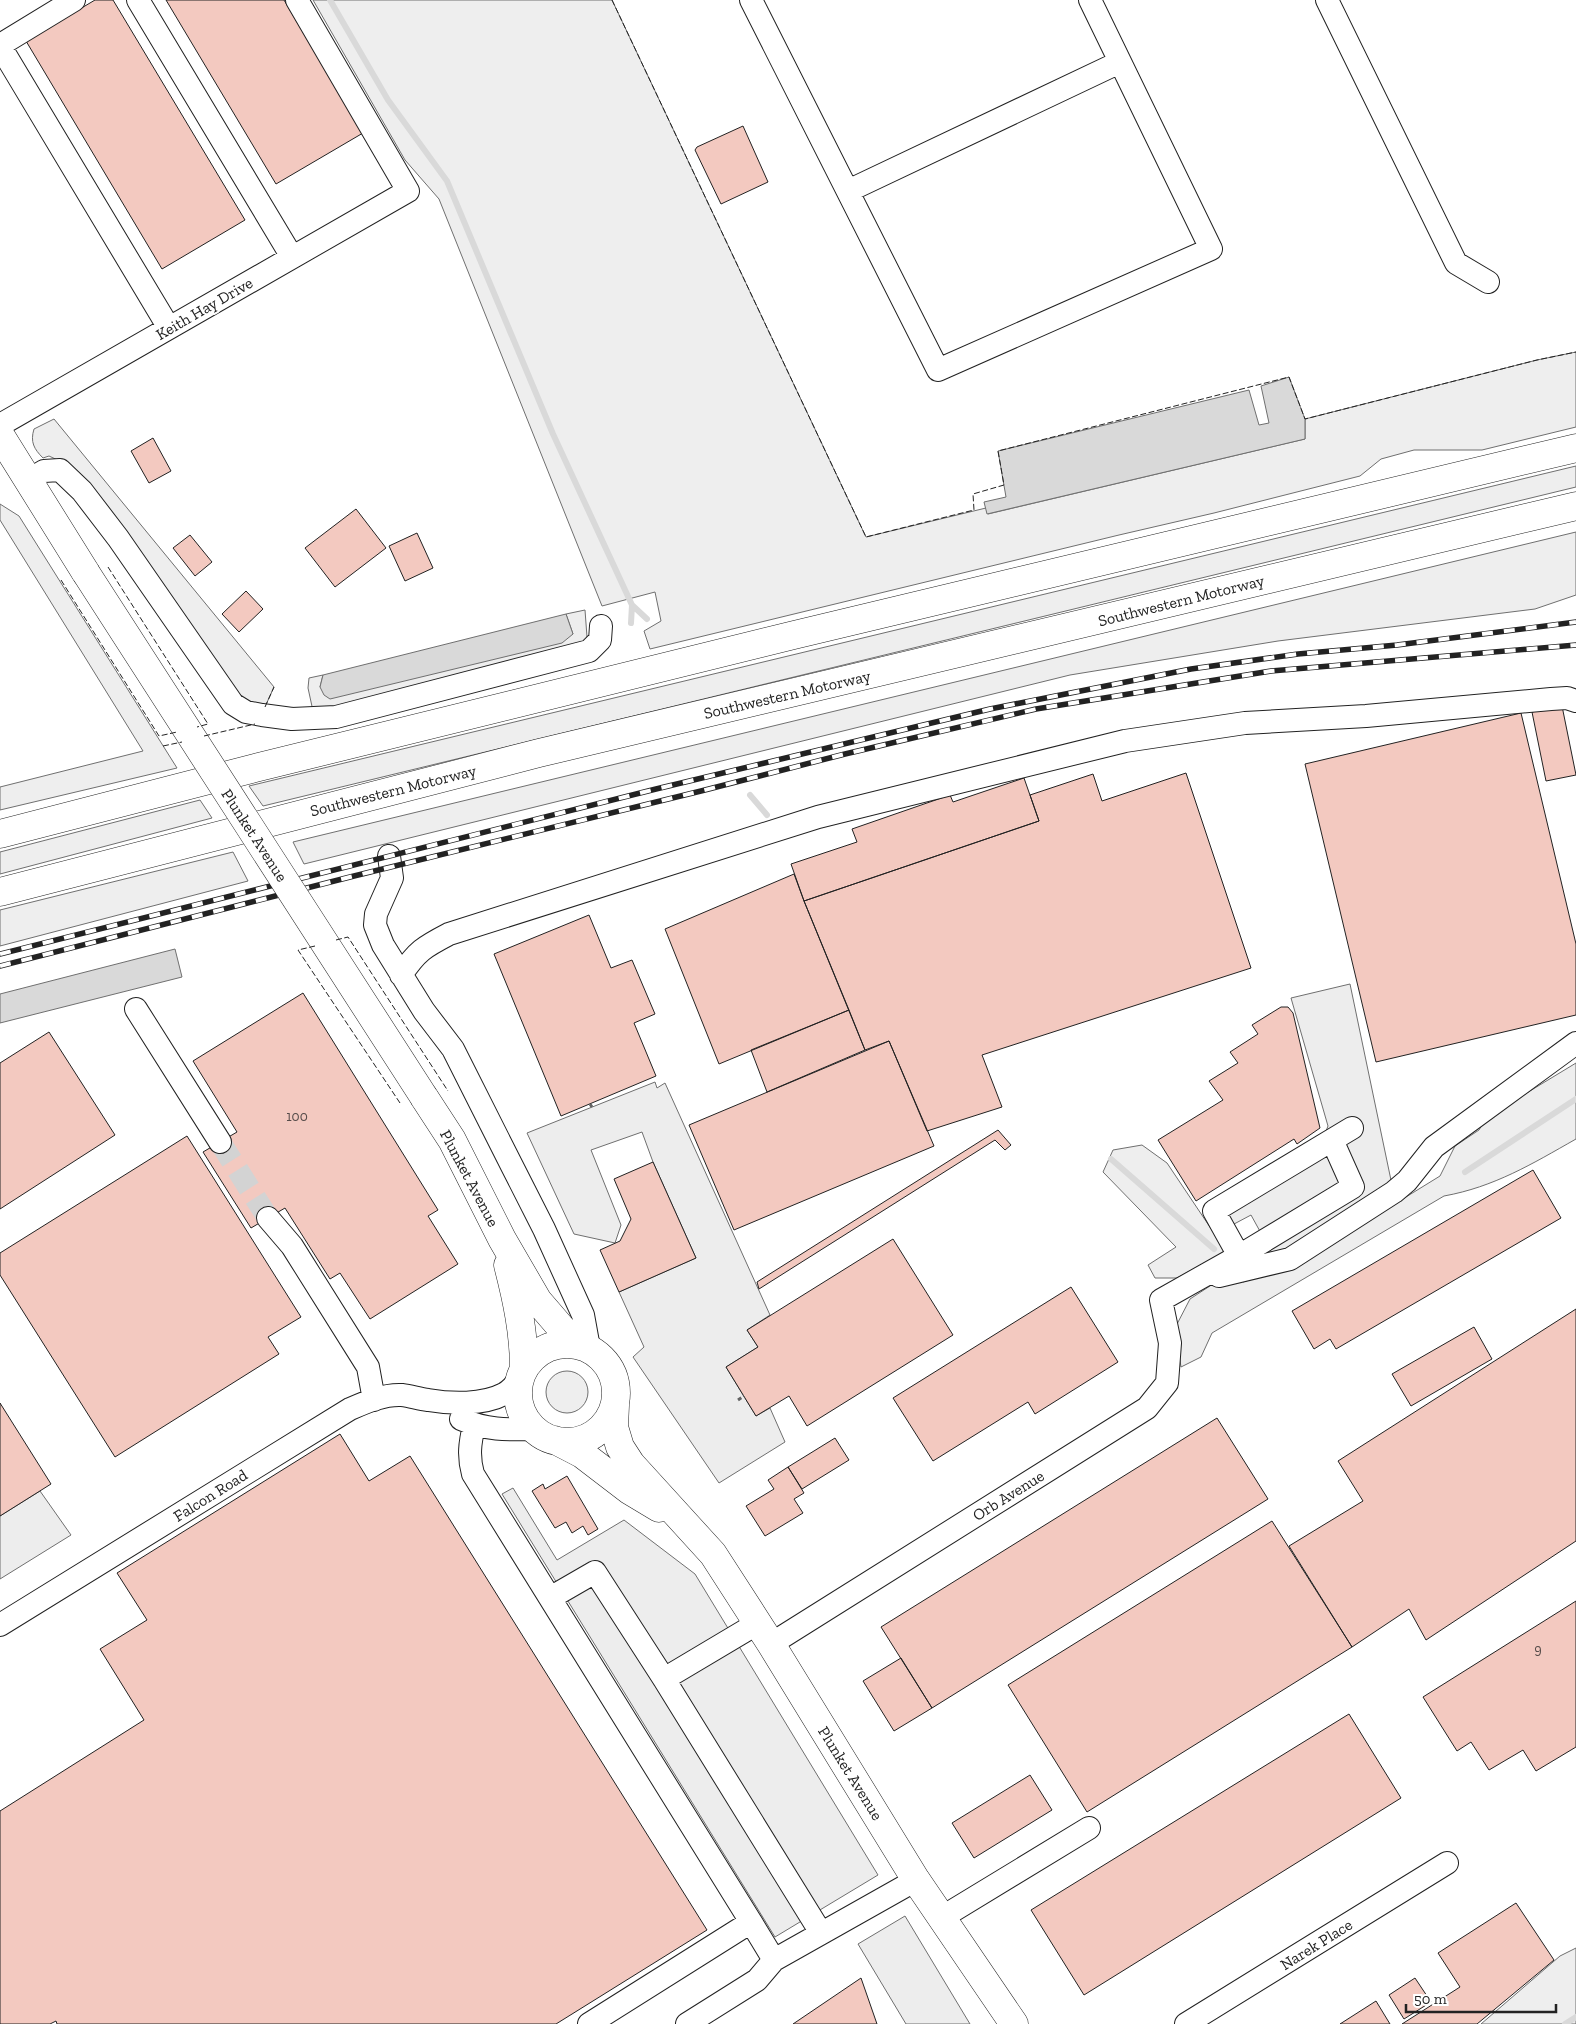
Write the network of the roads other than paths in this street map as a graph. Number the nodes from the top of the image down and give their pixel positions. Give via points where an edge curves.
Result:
1 (74, 0) edge
2 (138, 0) edge
3 (297, 0) edge
4 (751, 0) edge
5 (1090, 0) edge
6 (1328, 0) edge
7 (0, 45) edge
8 (1120, 62) junction
9 (848, 191) junction
10 (292, 256) junction
11 (1488, 282) dead end
12 (169, 328) junction
13 (0, 425) edge
14 (0, 435) edge
15 (1576, 448) edge
16 (29, 480) junction
17 (1576, 506) edge
18 (601, 626) dead end
19 (1576, 701) edge
20 (0, 834) edge
21 (389, 856) dead end
22 (0, 892) edge
23 (401, 975) junction
24 (136, 1009) dead end
25 (1576, 1042) edge
26 (1352, 1128) dead end
27 (1332, 1140) junction
28 (220, 1142) tunnel mouth
29 (268, 1218) tunnel mouth
30 (502, 1239) junction
31 (1239, 1256) junction
32 (1197, 1280) junction
33 (582, 1346) junction
34 (522, 1373) junction
35 (374, 1400) junction
36 (430, 1401) junction
37 (614, 1405) junction
38 (474, 1425) junction
39 (544, 1434) junction
40 (685, 1525) junction
41 (550, 1598) junction
42 (0, 1625) edge
43 (765, 1633) junction
44 (664, 1679) junction
45 (1089, 1828) dead end
46 (1446, 1863) dead end
47 (916, 1880) junction
48 (941, 1918) junction
49 (751, 1922) junction
50 (821, 1933) junction
51 (774, 1960) junction
52 (589, 2024) edge
53 (687, 2024) edge
54 (1014, 2024) edge
55 (1186, 2024) edge

1 - 7 street
2 - 10 street
3 - 10 street, Keith Hay Drive via 408,191
4 - 9 street
5 - 8 street
6 - 11 street via 1456,263
7 - 12 street
8 - 9 street
8 - 9 street via 1211,249 938,370
10 - 12 street, Keith Hay Drive
12 - 13 street, Keith Hay Drive
14 - 16 main road, Plunket Avenue
15 - 20 main road via 794,635
16 - 18 street via 44,471 60,470 82,491 233,704 246,712 292,718 336,717 589,651 600,640
16 - 30 main road, Plunket Avenue, bridge via 452,1140
17 - 22 main road, Southwestern Motorway via 539,753
19 - 23 street via 1551,698 1366,716 1245,723 1125,741 818,817 449,934 413,956
21 - 23 street via 392,878 376,914 375,925
23 - 33 street via 453,1049 535,1211 583,1315
24 - 28 street
25 - 32 street via 1434,1147 1394,1192 1290,1259
26 - 27 street
27 - 31 street via 1352,1187
27 - 31 street via 1214,1212
29 - 35 street via 292,1246 368,1367
30 - 33 main road, Plunket Avenue via 538,1301
30 - 34 main road, Plunket Avenue via 521,1319 524,1344
31 - 32 street
32 - 43 street, Orb Avenue via 1161,1300 1170,1343 1167,1383 1146,1408
33 - 34 main road via 560,1344 546,1348 533,1357
33 - 37 main road via 603,1358 612,1372 616,1388
34 - 36 street, Falcon Road via 514,1387 504,1394 482,1401
34 - 39 main road via 519,1405 525,1418
35 - 36 street, Falcon Road via 403,1395
35 - 42 street, Falcon Road via 333,1419
36 - 38 street, Falcon Road
37 - 39 main road via 608,1419 585,1438 570,1442
37 - 40 main road, Plunket Avenue via 614,1428 620,1447
38 - 39 street, Falcon Road
38 - 41 street via 469,1448 473,1474
39 - 40 main road, Plunket Avenue via 582,1454 629,1490
40 - 43 main road, Plunket Avenue via 713,1554
41 - 44 street via 595,1572
41 - 49 street
43 - 44 street, Orb Avenue
43 - 47 main road, Plunket Avenue
44 - 50 street
45 - 48 street
46 - 55 street, Narek Place
47 - 48 main road, Plunket Avenue
47 - 50 street
48 - 54 main road, Plunket Avenue
49 - 51 street
49 - 52 street
50 - 51 street
51 - 53 street via 757,1980

